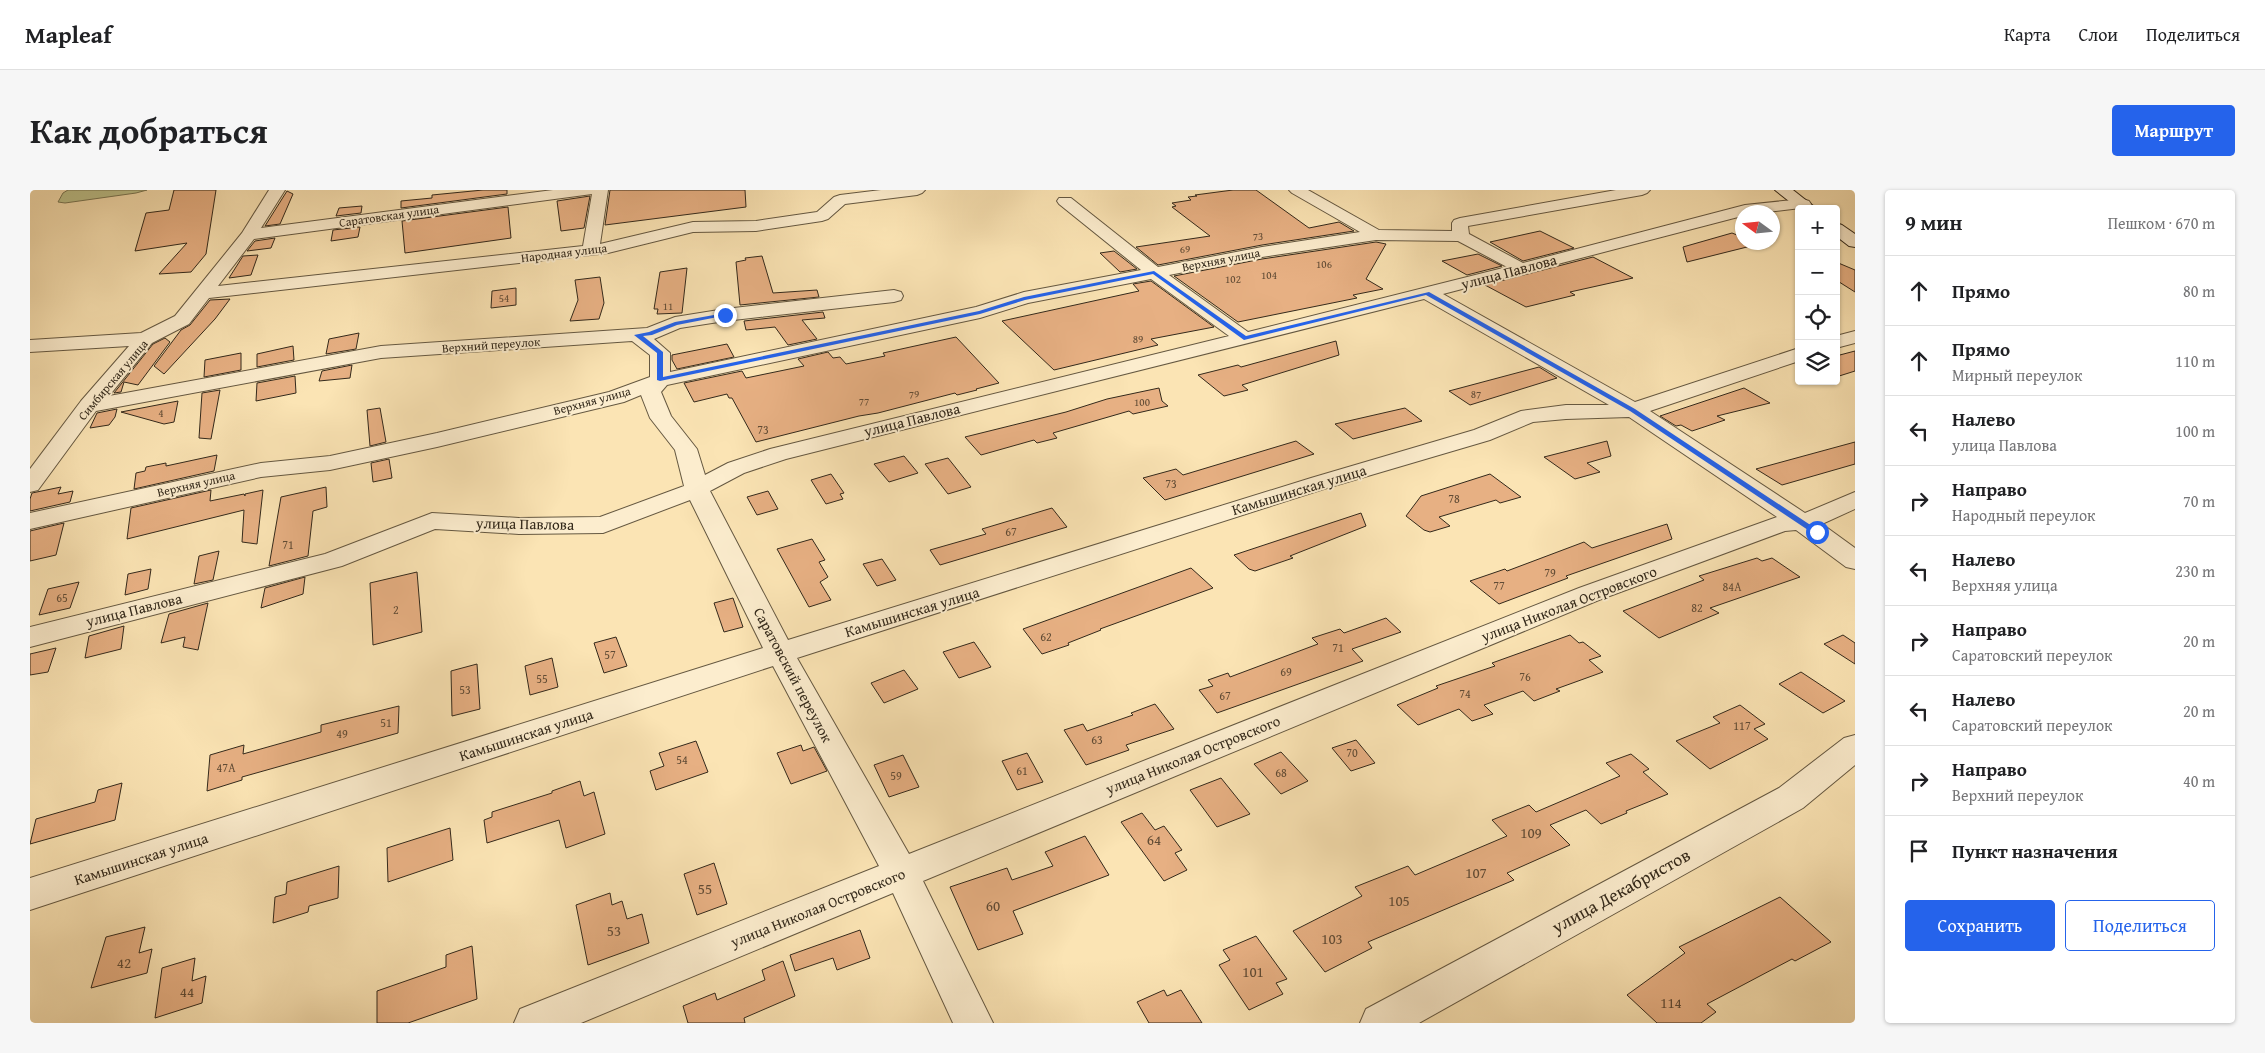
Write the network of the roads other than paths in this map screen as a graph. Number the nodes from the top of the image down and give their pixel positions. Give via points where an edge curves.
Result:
1 (277, 190) edge
2 (588, 190) edge
3 (600, 190) edge
4 (917, 190) edge
5 (1297, 190) edge
6 (1642, 190) edge
7 (1783, 190) edge
8 (836, 195) edge
9 (1065, 201) dead end
10 (1805, 205) edge
11 (1795, 207) edge
12 (1840, 231) edge
13 (249, 235) junction
14 (1376, 235) junction
15 (1461, 236) junction
16 (1855, 242) edge
17 (591, 250) junction
18 (1519, 269) junction
19 (1154, 272) junction
20 (203, 293) junction
21 (1427, 293) junction
22 (894, 296) dead end
23 (637, 335) junction
24 (1855, 337) edge
25 (1244, 338) junction
26 (145, 339) junction
27 (1840, 341) edge
28 (30, 346) edge
29 (1795, 355) edge
30 (660, 380) junction
31 (89, 406) junction
32 (1633, 410) junction
33 (30, 485) edge
34 (697, 488) junction
35 (1855, 499) edge
36 (30, 522) edge
37 (1800, 522) junction
38 (1855, 561) edge
39 (30, 636) edge
40 (780, 653) junction
41 (1855, 747) edge
42 (902, 874) junction
43 (30, 894) edge
44 (534, 1023) edge
45 (972, 1023) edge
46 (1380, 1023) edge

1 - 13 street, Симбирская улица
2 - 13 street, Саратовская улица
3 - 17 street
4 - 8 street, Народная улица
5 - 14 street
6 - 15 street via 1460,223
7 - 10 street
8 - 17 street, Народная улица via 822,216 756,226 693,227
9 - 19 street
11 - 18 street, улица Павлова via 1745,210
12 - 16 street
13 - 20 street, Симбирская улица
14 - 15 street, Верхняя улица
14 - 19 street, Верхняя улица
15 - 18 street
17 - 20 street, Народная улица
18 - 21 street, улица Павлова
19 - 25 street
19 - 30 street, Верхняя улица
20 - 26 street, Симбирская улица via 182,320
21 - 25 street, улица Павлова
21 - 32 street
22 - 23 street, Верхний переулок via 725,315 675,323 650,334
23 - 30 street, Саратовский переулок via 660,352
23 - 31 street, Верхний переулок via 381,352
24 - 27 street
25 - 34 street, улица Павлова via 778,454 736,468
26 - 28 street
26 - 31 street, Симбирская улица
29 - 32 street, Камышинская улица
30 - 34 street, Саратовский переулок via 650,391 661,418 686,448
30 - 36 street, Верхняя улица via 616,397 437,440 330,463 261,470
31 - 33 street, Симбирская улица
32 - 37 street
32 - 40 street, Камышинская улица via 1529,416 1482,435 1319,483
34 - 39 street, улица Павлова via 603,525 519,526 432,521 333,560
34 - 40 street, Саратовский переулок
35 - 37 street, улица Николая Островского via 1841,508
37 - 38 street
37 - 42 street, улица Николая Островского via 1782,522 1589,594
40 - 42 street, Саратовский переулок
40 - 43 street, Камышинская улица
41 - 46 street, улица Декабристов via 1791,798
42 - 44 street, улица Николая Островского
42 - 45 street, Саратовский переулок

